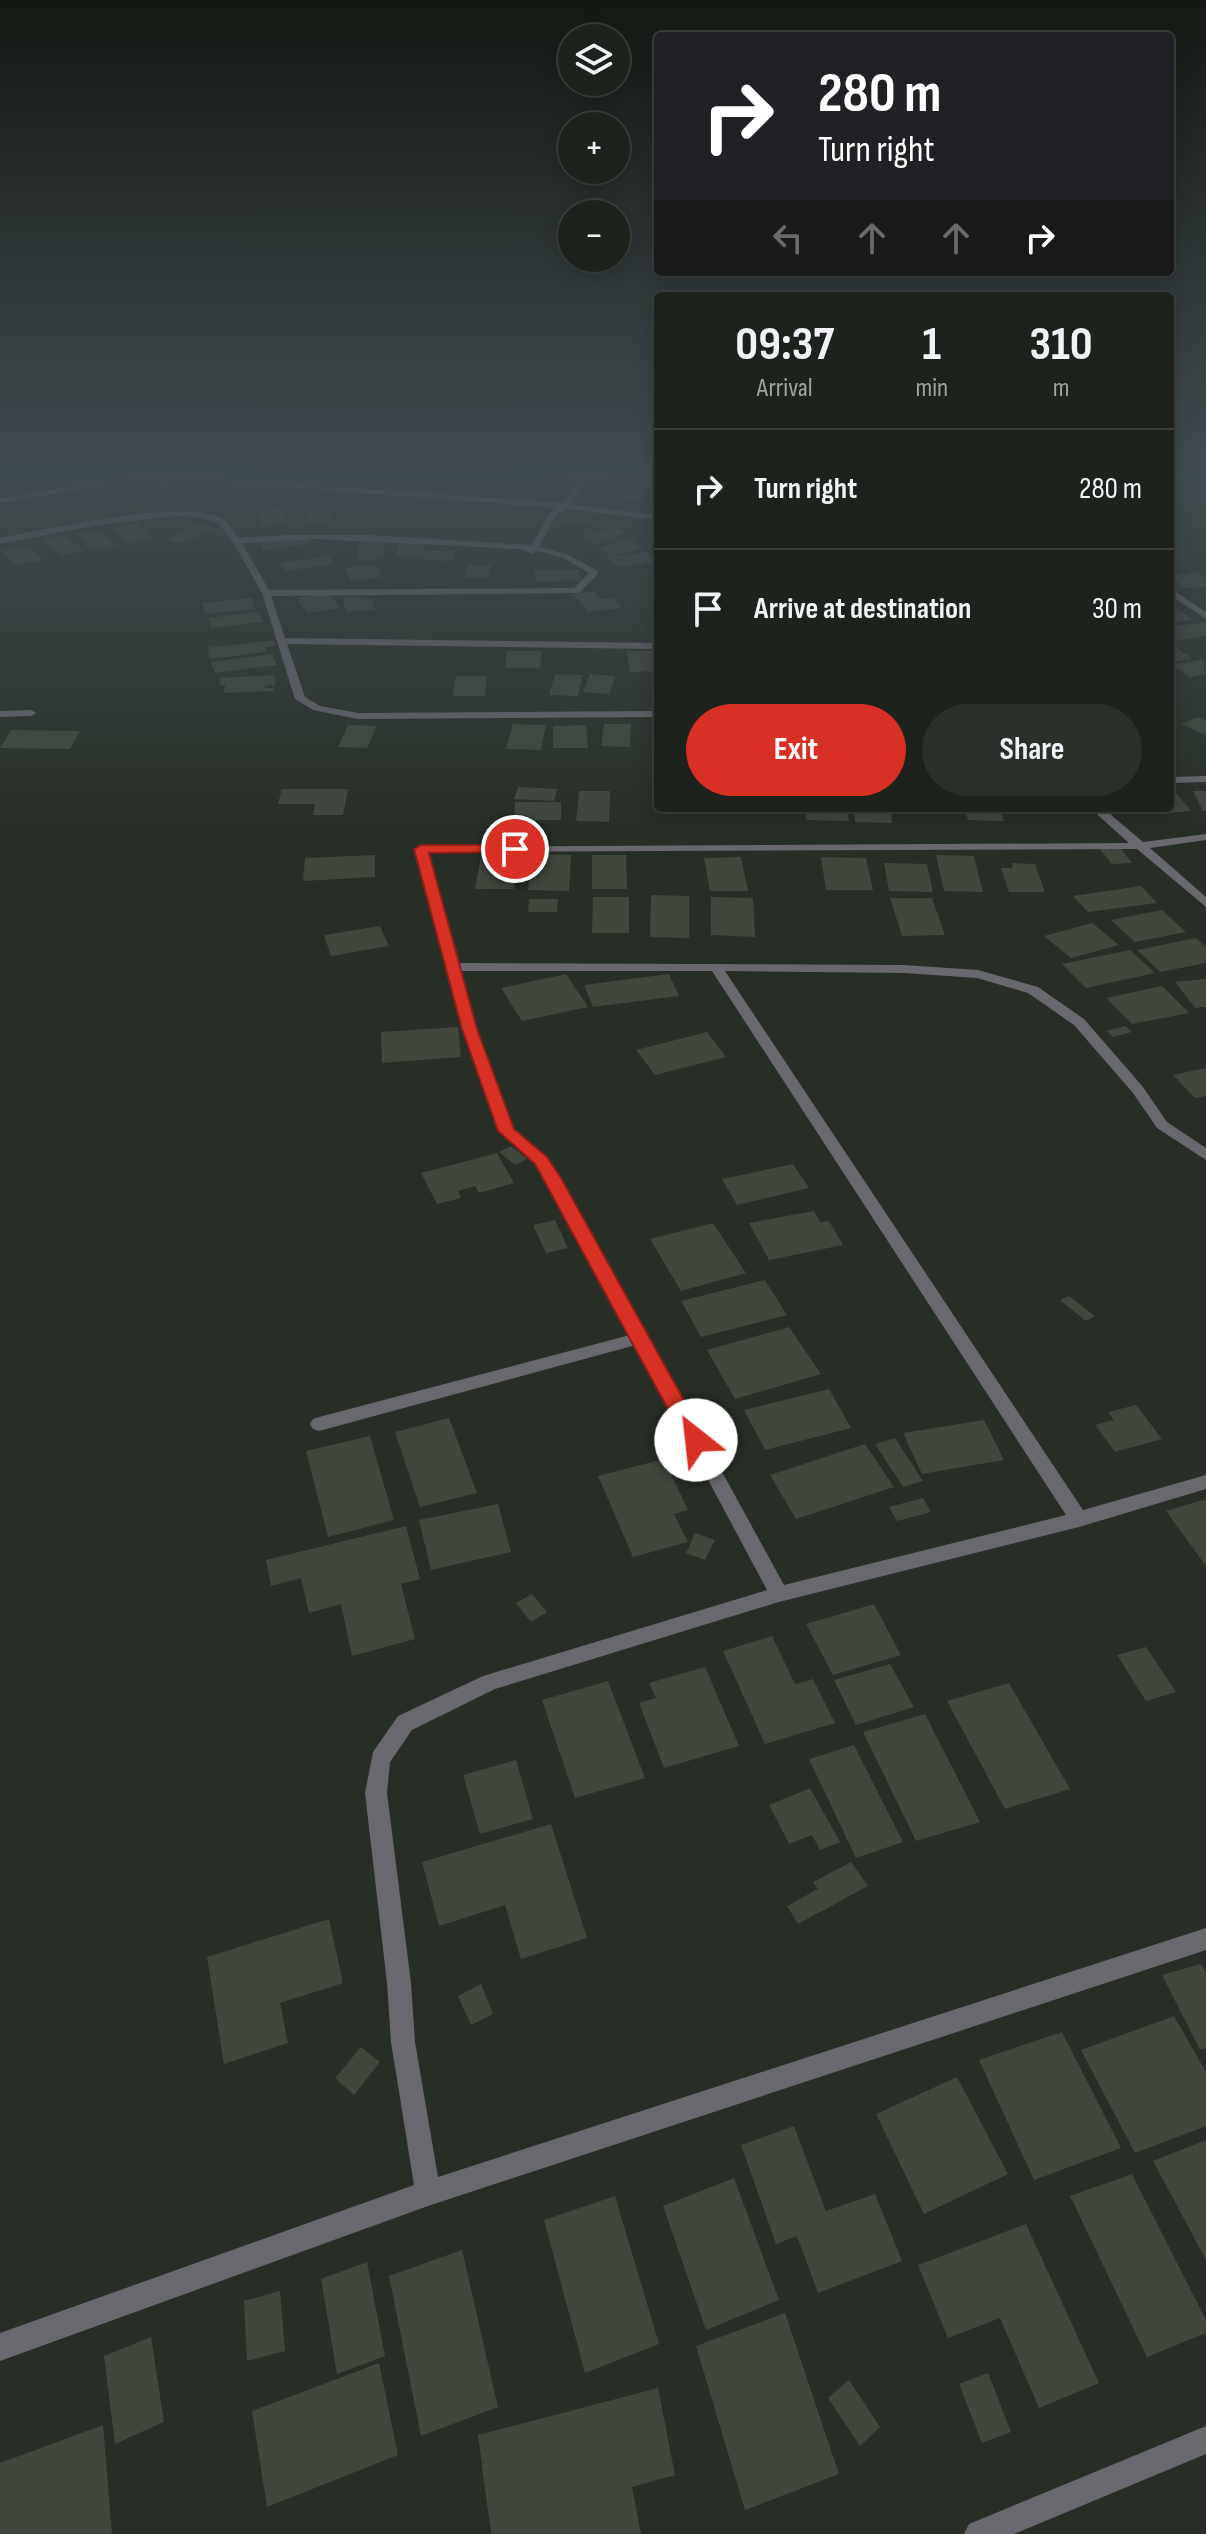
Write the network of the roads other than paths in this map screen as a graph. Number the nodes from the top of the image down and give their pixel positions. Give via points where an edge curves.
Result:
1 (266, 594) edge
2 (1175, 594) edge
3 (1206, 616) edge
4 (282, 641) junction
5 (654, 646) edge
6 (31, 713) dead end
7 (0, 714) edge
8 (654, 714) edge
9 (1206, 779) edge
10 (1174, 780) edge
11 (1101, 812) edge
12 (1206, 837) edge
13 (1140, 846) junction
14 (1206, 903) edge
15 (455, 967) junction
16 (716, 967) junction
17 (1206, 1155) edge
18 (640, 1338) junction
19 (319, 1424) dead end
20 (1206, 1482) edge
21 (1079, 1519) junction
22 (779, 1594) junction
23 (1206, 1939) edge
24 (428, 2193) junction
25 (0, 2347) edge
26 (1206, 2440) edge
27 (979, 2534) edge

1 - 4 street
2 - 3 street
4 - 5 street
4 - 8 street via 300,699 317,708 358,716
6 - 7 street
9 - 10 street
11 - 13 street
12 - 13 street
13 - 14 street
13 - 15 street via 421,849
15 - 16 street
15 - 18 street via 469,1029 507,1131 541,1161
16 - 17 street via 978,974 1033,990 1079,1022 1162,1125
16 - 21 street
18 - 19 street
18 - 22 street
20 - 21 street
21 - 22 street
22 - 24 street via 490,1682 405,1723 380,1759 377,1807 403,2042
23 - 24 street
24 - 25 street
26 - 27 street

